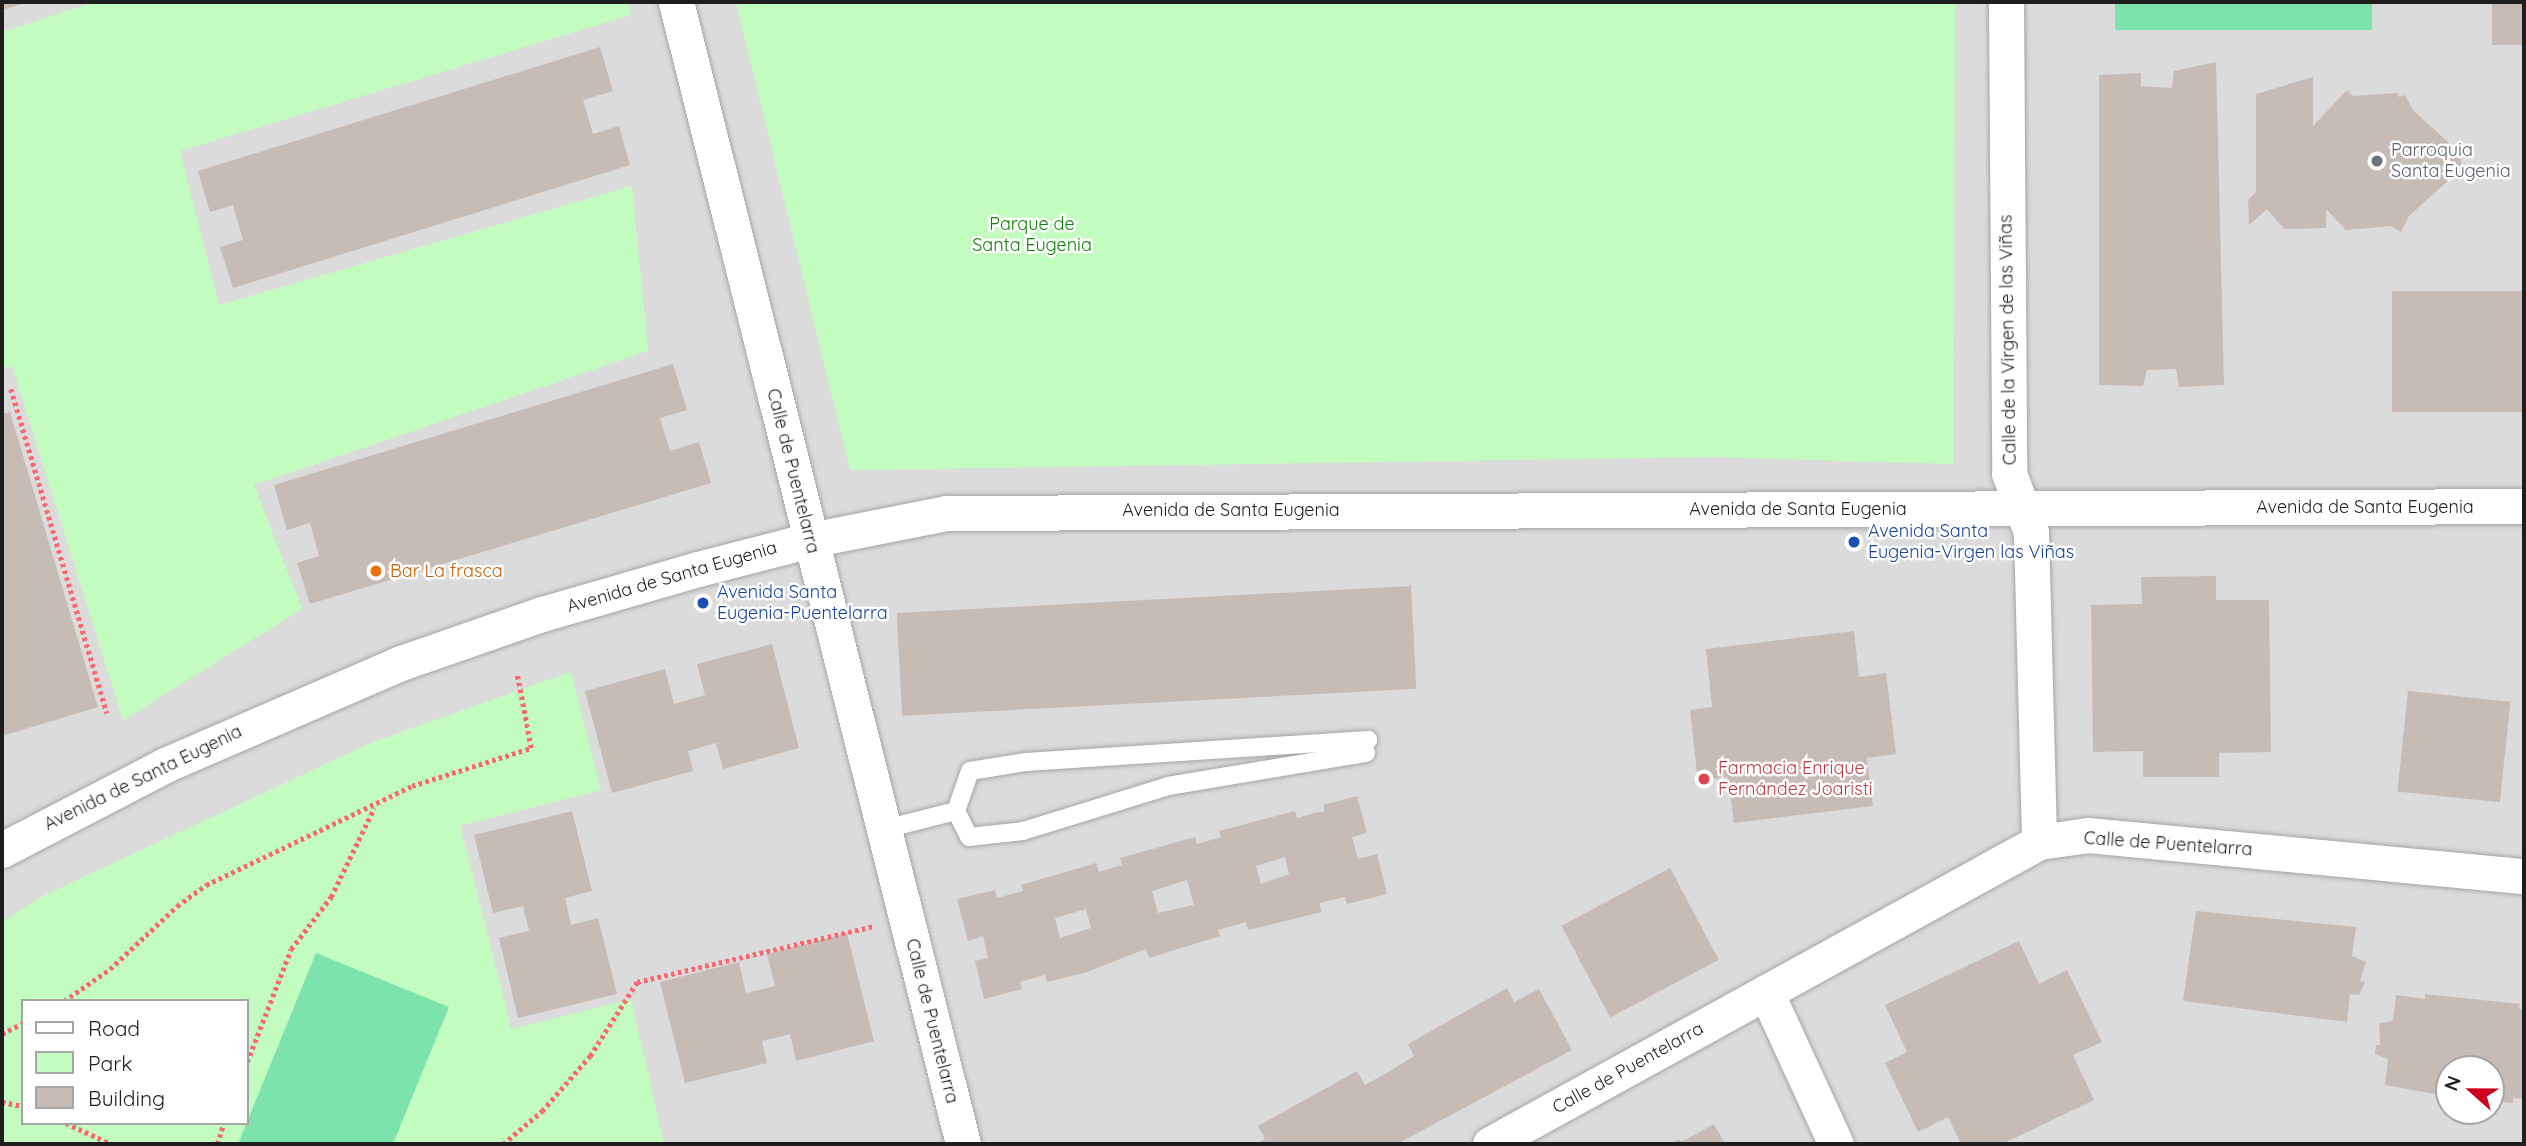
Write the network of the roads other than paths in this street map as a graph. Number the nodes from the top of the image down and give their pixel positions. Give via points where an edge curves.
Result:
1 (676, 2) edge
2 (2006, 2) edge
3 (2524, 506) edge
4 (2020, 508) junction
5 (810, 540) junction
6 (956, 811) junction
7 (885, 829) junction
8 (2039, 842) junction
9 (2, 850) edge
10 (2524, 876) edge
11 (1766, 992) junction
12 (963, 1144) edge
13 (1490, 1144) edge
14 (1836, 1144) edge

1 - 5 street, Calle de Puentelarra
2 - 4 street, Calle de la Virgen de las Viñas via 2009,473
3 - 4 street, Avenida de Santa Eugenia
4 - 5 street, Avenida de Santa Eugenia via 978,510
4 - 8 street, Calle de la Virgen de las Viñas via 2031,532
5 - 7 street, Calle de Puentelarra
5 - 9 street, Avenida de Santa Eugenia via 542,614 401,663 164,765
6 - 6 lane via 970,771 1026,762 1367,747 1168,786 1023,831 969,837
6 - 7 lane
7 - 12 street, Calle de Puentelarra
8 - 10 street, Calle de Puentelarra via 2088,835
8 - 11 street, Calle de Puentelarra
11 - 13 street, Calle de Puentelarra
11 - 14 street

